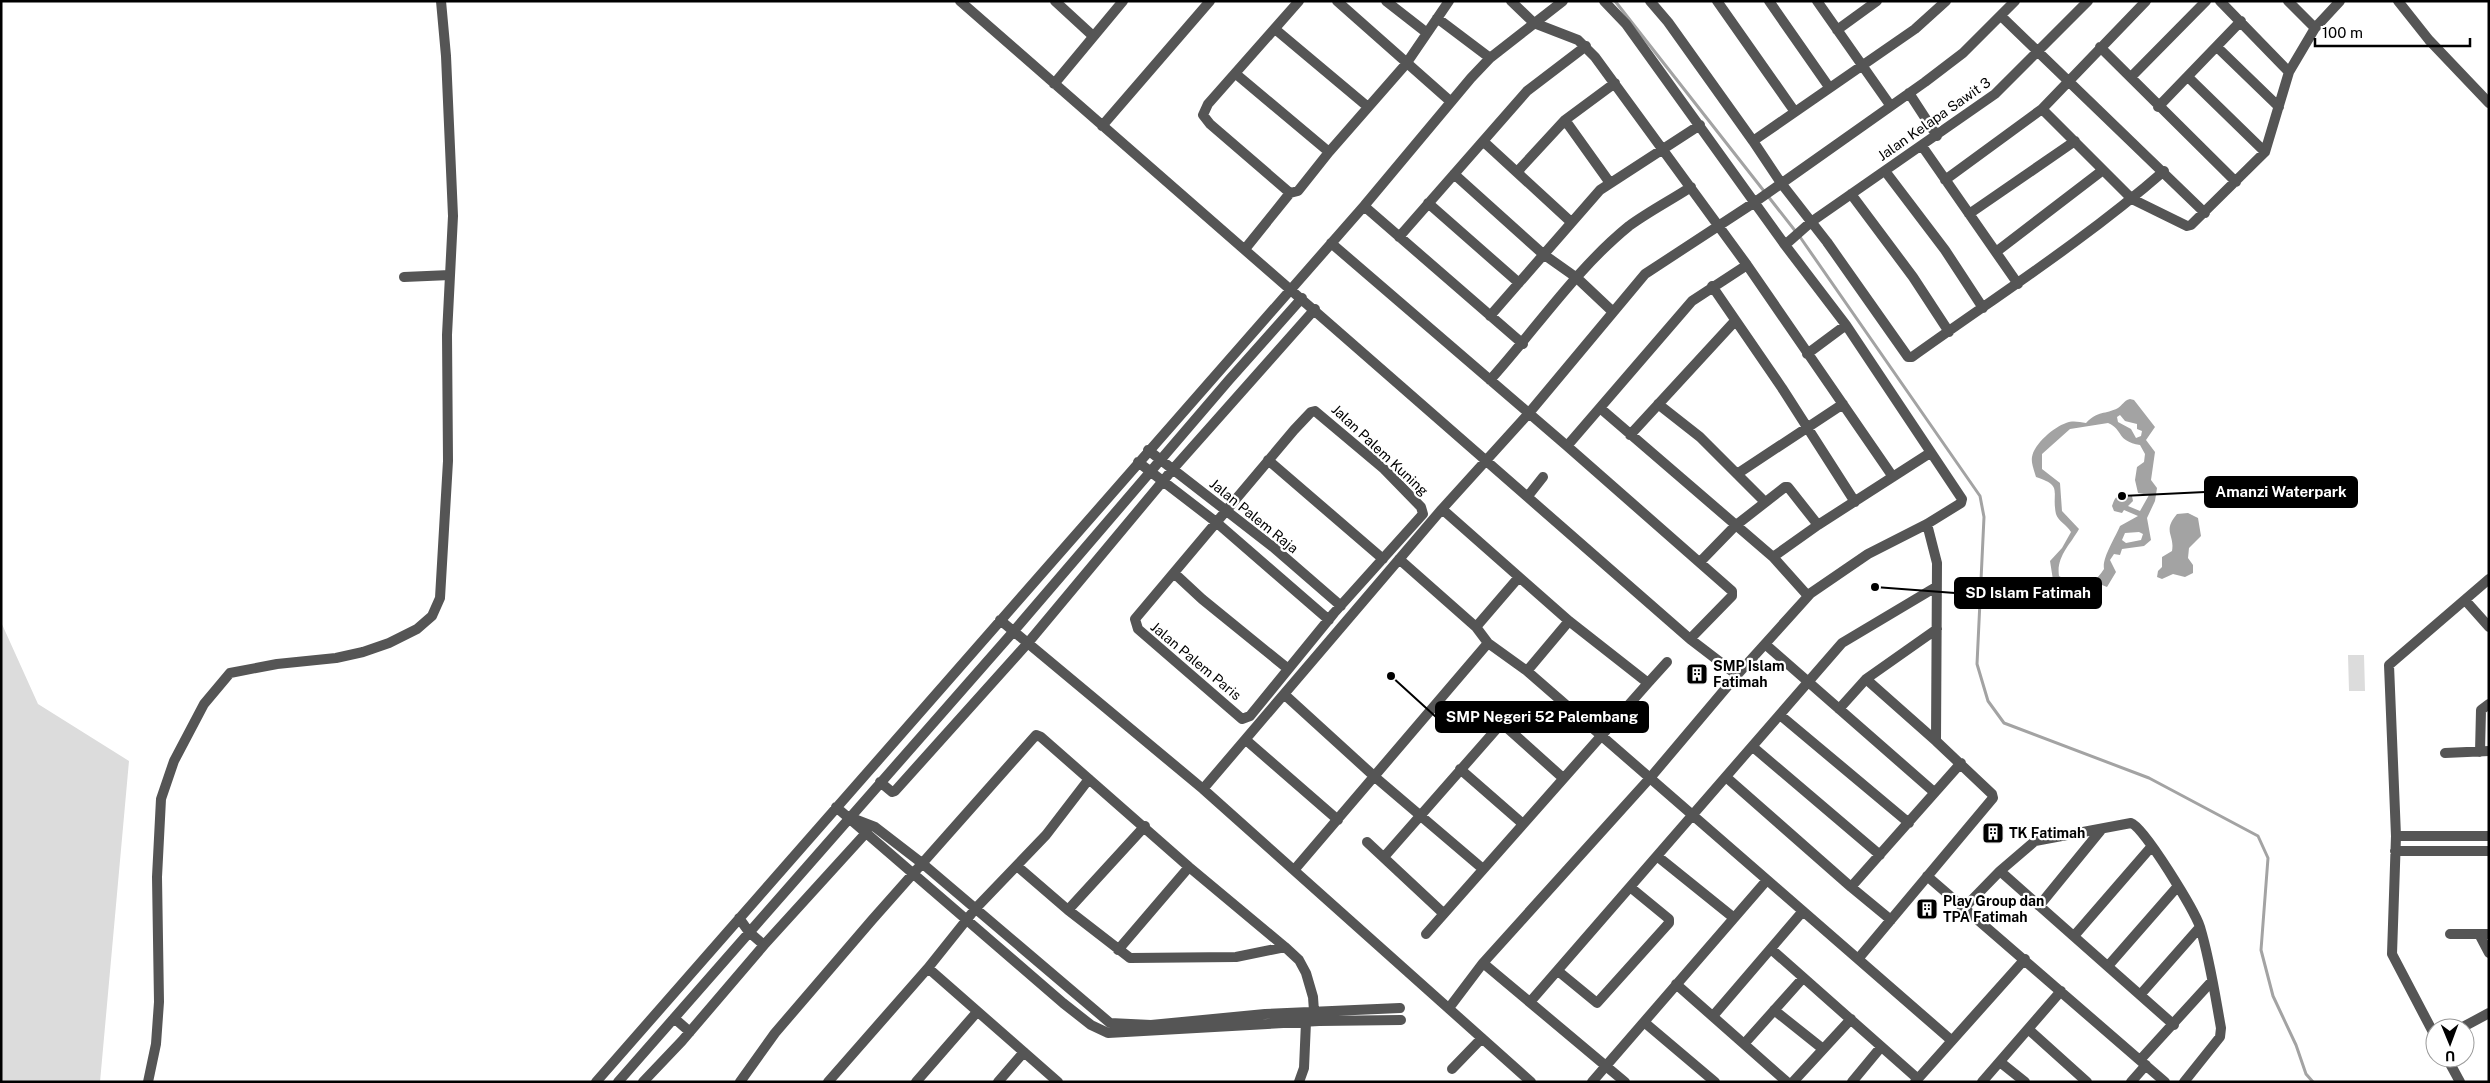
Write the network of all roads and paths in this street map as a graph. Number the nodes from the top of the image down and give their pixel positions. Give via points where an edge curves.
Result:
1 (441, 1) edge
2 (960, 1) edge
3 (1055, 1) edge
4 (1123, 1) edge
5 (1210, 1) edge
6 (1299, 1) edge
7 (1337, 1) edge
8 (1386, 1) edge
9 (1449, 1) edge
10 (1510, 1) edge
11 (1563, 1) edge
12 (1604, 1) edge
13 (1650, 1) edge
14 (1769, 1) edge
15 (1817, 1) edge
16 (1877, 1) edge
17 (1946, 1) edge
18 (2015, 1) edge
19 (2088, 1) edge
20 (2146, 1) edge
21 (2206, 1) edge
22 (2220, 1) edge
23 (2288, 1) edge
24 (2340, 1) edge
25 (2398, 1) edge
26 (1720, 3) edge
27 (2001, 16) junction
28 (1437, 18) junction
29 (2241, 21) junction
30 (1534, 23) junction
31 (2315, 28) junction
32 (1275, 29) junction
33 (1837, 30) junction
34 (1427, 34) junction
35 (1093, 36) junction
36 (1586, 46) junction
37 (2100, 47) junction
38 (2218, 47) junction
39 (2038, 51) junction
40 (1490, 58) junction
41 (1406, 64) junction
42 (1862, 64) junction
43 (2289, 72) junction
44 (1236, 74) junction
45 (2131, 77) junction
46 (2188, 77) junction
47 (2070, 80) junction
48 (1615, 83) junction
49 (1054, 84) junction
50 (1829, 87) junction
51 (1909, 93) junction
52 (1450, 101) junction
53 (2489, 103) edge
54 (1890, 105) junction
55 (2158, 106) junction
56 (1368, 107) junction
57 (2279, 107) junction
58 (2042, 109) junction
59 (1795, 112) junction
60 (1565, 120) junction
61 (1700, 125) junction
62 (1102, 126) junction
63 (1937, 136) junction
64 (1754, 141) junction
65 (2075, 141) junction
66 (1484, 142) junction
67 (1922, 146) junction
68 (1662, 150) junction
69 (1329, 152) junction
70 (2265, 152) junction
71 (2103, 170) junction
72 (1518, 171) junction
73 (1884, 171) junction
74 (2164, 171) junction
75 (1454, 174) junction
76 (1945, 180) junction
77 (2236, 182) junction
78 (1610, 183) junction
79 (1778, 186) junction
80 (1691, 187) junction
81 (1290, 193) junction
82 (1851, 194) junction
83 (2132, 199) junction
84 (1758, 200) junction
85 (1428, 203) junction
86 (1364, 206) junction
87 (2205, 213) junction
88 (1969, 214) junction
89 (1571, 222) junction
90 (1808, 225) junction
91 (1718, 226) junction
92 (1399, 237) junction
93 (1788, 241) junction
94 (1332, 243) junction
95 (1245, 249) junction
96 (1996, 252) junction
97 (1543, 254) junction
98 (1747, 265) junction
99 (450, 275) junction
100 (404, 276) dead end
101 (1576, 278) junction
102 (1518, 283) junction
103 (2018, 284) junction
104 (1712, 286) junction
105 (1291, 288) junction
106 (1302, 298) junction
107 (1983, 308) junction
108 (1314, 309) junction
109 (1612, 311) junction
110 (1490, 316) junction
111 (1735, 321) junction
112 (1846, 325) junction
113 (1949, 332) junction
114 (1522, 344) junction
115 (1807, 354) junction
116 (1490, 380) junction
117 (1658, 404) junction
118 (1843, 404) junction
119 (1600, 408) junction
120 (1529, 413) junction
121 (1806, 428) junction
122 (1630, 435) junction
123 (1567, 446) junction
124 (1148, 450) junction
125 (1930, 453) junction
126 (1161, 460) junction
127 (1268, 460) junction
128 (1488, 460) junction
129 (1138, 462) junction
130 (1172, 469) junction
131 (1151, 472) junction
132 (1737, 474) junction
133 (1543, 477) dead end
134 (1893, 477) junction
135 (1162, 482) junction
136 (1528, 496) junction
137 (1766, 502) junction
138 (1855, 502) junction
139 (1442, 509) junction
140 (1227, 510) junction
141 (1216, 522) junction
142 (1928, 524) junction
143 (1818, 525) junction
144 (1735, 526) junction
145 (1773, 557) junction
146 (1383, 559) junction
147 (1399, 559) junction
148 (1700, 562) junction
149 (1174, 573) junction
150 (1519, 577) junction
151 (2489, 579) edge
152 (1936, 586) junction
153 (1808, 596) junction
154 (2465, 600) junction
155 (1340, 606) junction
156 (1000, 620) junction
157 (1329, 620) junction
158 (1569, 621) junction
159 (1476, 626) junction
160 (2489, 627) edge
161 (1937, 629) junction
162 (1013, 632) junction
163 (1690, 638) junction
164 (1488, 643) junction
165 (1026, 644) junction
166 (1765, 644) junction
167 (1667, 662) dead end
168 (1288, 668) junction
169 (1527, 671) junction
170 (1737, 675) junction
171 (1866, 679) junction
172 (1808, 682) junction
173 (1648, 683) junction
174 (1285, 695) junction
175 (2489, 704) edge
176 (1839, 709) junction
177 (1780, 715) junction
178 (1602, 736) junction
179 (1246, 740) junction
180 (1936, 741) junction
181 (1753, 747) junction
182 (2485, 752) edge
183 (2445, 753) dead end
184 (1961, 763) junction
185 (1460, 769) junction
186 (1375, 777) junction
187 (1726, 777) junction
188 (1563, 778) junction
189 (1650, 778) junction
190 (1089, 779) junction
191 (880, 782) junction
192 (1203, 789) junction
193 (1934, 792) junction
194 (836, 807) junction
195 (1421, 815) junction
196 (1692, 815) junction
197 (849, 817) junction
198 (1338, 820) junction
199 (1909, 823) junction
200 (1523, 824) junction
201 (1145, 826) junction
202 (2101, 830) junction
203 (866, 834) junction
204 (2396, 836) junction
205 (2489, 836) edge
206 (1367, 842) dead end
207 (2152, 846) junction
208 (2395, 851) junction
209 (2489, 851) edge
210 (1880, 855) junction
211 (1658, 856) junction
212 (1384, 857) junction
213 (923, 864) junction
214 (1017, 866) junction
215 (1189, 867) junction
216 (1483, 869) junction
217 (1296, 870) junction
218 (2000, 871) junction
219 (914, 874) junction
220 (1927, 876) junction
221 (1767, 880) junction
222 (2178, 886) junction
223 (1630, 887) junction
224 (1851, 888) junction
225 (2039, 906) junction
226 (976, 908) junction
227 (1964, 908) junction
228 (1068, 910) junction
229 (1803, 911) junction
230 (1443, 913) junction
231 (739, 918) junction
232 (1734, 918) junction
233 (967, 919) junction
234 (1891, 920) junction
235 (2200, 927) junction
236 (749, 932) junction
237 (1426, 934) dead end
238 (2450, 934) dead end
239 (2484, 934) edge
240 (2074, 936) junction
241 (764, 945) junction
242 (1285, 947) junction
243 (1770, 949) junction
244 (1118, 950) junction
245 (2489, 953) edge
246 (1858, 959) junction
247 (2026, 959) junction
248 (1483, 963) junction
249 (2108, 966) junction
250 (928, 968) junction
251 (1558, 970) junction
252 (1803, 978) junction
253 (2212, 981) junction
254 (1676, 984) junction
255 (2061, 991) junction
256 (2140, 995) junction
257 (1530, 1002) junction
258 (1400, 1008) dead end
259 (1449, 1008) junction
260 (1774, 1010) junction
261 (1314, 1011) junction
262 (977, 1012) junction
263 (1096, 1012) junction
264 (2489, 1013) edge
265 (1713, 1016) junction
266 (674, 1018) junction
267 (2426, 1018) edge
268 (1400, 1020) dead end
269 (1851, 1020) junction
270 (2475, 1021) edge
271 (1306, 1022) junction
272 (1644, 1022) junction
273 (1091, 1025) junction
274 (2174, 1025) junction
275 (2028, 1029) junction
276 (690, 1032) junction
277 (1482, 1038) junction
278 (1951, 1040) junction
279 (1744, 1044) junction
280 (1881, 1047) junction
281 (1823, 1049) junction
282 (1024, 1052) junction
283 (2000, 1062) junction
284 (2143, 1063) junction
285 (1606, 1066) junction
286 (2452, 1068) edge
287 (1452, 1069) dead end
288 (1916, 1080) edge
289 (148, 1082) edge
290 (596, 1082) edge
291 (618, 1082) edge
292 (643, 1082) edge
293 (740, 1082) edge
294 (828, 1082) edge
295 (916, 1082) edge
296 (998, 1082) edge
297 (1058, 1082) edge
298 (1299, 1082) edge
299 (1531, 1082) edge
300 (1592, 1082) edge
301 (1625, 1082) edge
302 (1715, 1082) edge
303 (1787, 1082) edge
304 (1793, 1082) edge
305 (1852, 1082) edge
306 (1982, 1082) edge
307 (2025, 1082) edge
308 (2087, 1082) edge
309 (2131, 1082) edge
310 (2165, 1082) edge
311 (2184, 1082) edge
312 (2460, 1082) edge

1 - 99 street via 452,152
2 - 49 street
3 - 35 street
4 - 35 street
5 - 62 street
6 - 32 street
7 - 41 street
8 - 34 street
9 - 28 street
10 - 30 street
11 - 30 street
12 - 61 street via 1626,24
13 - 64 street
14 - 50 street
15 - 33 street
16 - 33 street
17 - 42 street via 1915,29
18 - 27 street
19 - 39 street, Jalan Kelapa Sawit 3
20 - 37 street
21 - 45 street
22 - 29 street
23 - 31 street
24 - 31 street
25 - 53 street via 2429,40
26 - 59 street
27 - 39 street
27 - 51 street via 1963,53
28 - 34 street
28 - 40 street
29 - 38 street
29 - 43 street
30 - 36 street
30 - 40 street
31 - 43 street
32 - 44 street
32 - 56 street
33 - 42 street
34 - 41 street
35 - 49 street
36 - 48 street
36 - 66 street via 1527,91
37 - 45 street
37 - 47 street
38 - 46 street
38 - 57 street
39 - 47 street
39 - 63 street, Jalan Kelapa Sawit 3 via 1995,94
40 - 52 street
41 - 52 street
41 - 56 street
42 - 50 street
42 - 54 street
43 - 57 street
44 - 69 street
44 - 81 street via 1208,104 1203,115
45 - 55 street
46 - 55 street
46 - 70 street
47 - 58 street
47 - 74 street
48 - 60 street
48 - 68 street
49 - 62 street
50 - 59 street
51 - 54 street
51 - 63 street
52 - 86 street
54 - 79 street
55 - 77 street
56 - 69 street
57 - 70 street
58 - 65 street
58 - 76 street
59 - 64 street
60 - 72 street
60 - 78 street
61 - 68 street
61 - 84 street
62 - 95 street
63 - 67 street, Jalan Kelapa Sawit 3
64 - 79 street
65 - 71 street
65 - 88 street
66 - 72 street
66 - 75 street
67 - 73 street, Jalan Kelapa Sawit 3
67 - 76 street
68 - 78 street
68 - 80 street
69 - 81 street via 1298,191
70 - 77 street
71 - 83 street
71 - 96 street
72 - 89 street
73 - 82 street, Jalan Kelapa Sawit 3
73 - 107 street via 1945,250
74 - 83 street
74 - 87 street
75 - 85 street
75 - 97 street
76 - 88 street
77 - 87 street
78 - 89 street
79 - 84 street
79 - 90 street
80 - 91 street
80 - 101 street via 1630,225
81 - 95 street
82 - 90 street, Jalan Kelapa Sawit 3
82 - 113 street
83 - 87 street via 2187,226
83 - 103 street
84 - 91 street
84 - 93 street
85 - 92 street
85 - 102 street
86 - 92 street
86 - 94 street
88 - 96 street
89 - 97 street
90 - 93 street, Jalan Kelapa Sawit 3
90 - 113 street via 1908,357
91 - 98 street
91 - 109 street via 1645,274
92 - 110 street
93 - 112 street
94 - 105 street
94 - 116 street
95 - 105 street
96 - 103 street
97 - 101 street
97 - 102 street
98 - 104 street
98 - 115 street
99 - 100 street
99 - 289 street via 447,335 449,443 440,598 432,616 417,629 389,643 336,658 230,673 204,704 174,761 161,799 157,877 159,1002 156,1044
101 - 109 street
101 - 114 street
102 - 110 street
103 - 107 street
104 - 111 street
104 - 119 street via 1692,301
105 - 106 street
105 - 124 street
106 - 108 street
106 - 126 street
107 - 113 street
108 - 128 street
108 - 130 street
109 - 120 street
110 - 114 street
111 - 117 street
111 - 121 street
112 - 115 street
112 - 125 street
114 - 116 street
115 - 118 street
116 - 120 street
117 - 122 street
117 - 132 street via 1700,437
118 - 121 street
118 - 134 street
119 - 122 street
119 - 123 street
120 - 123 street
120 - 128 street
121 - 132 street
121 - 138 street
122 - 144 street
123 - 148 street
124 - 126 street, Jalan Palem Raja
124 - 129 street
125 - 134 street
125 - 142 street via 1962,499 1959,506
126 - 130 street, Jalan Palem Raja
126 - 131 street
127 - 140 street
127 - 146 street
127 - 146 street, Jalan Palem Kuning via 1315,411 1384,469 1422,507 1423,512
128 - 136 street
128 - 139 street
129 - 131 street, Jalan Palem Raja
129 - 156 street
130 - 135 street
130 - 140 street, Jalan Palem Raja
131 - 135 street, Jalan Palem Raja
131 - 162 street
132 - 137 street
133 - 136 street
134 - 138 street
135 - 141 street, Jalan Palem Raja
135 - 165 street
136 - 163 street
137 - 143 street via 1788,487
137 - 144 street
138 - 143 street
139 - 147 street
139 - 150 street
140 - 141 street
140 - 155 street, Jalan Palem Raja
141 - 149 street
141 - 157 street, Jalan Palem Raja
142 - 152 street via 1937,563
142 - 153 street via 1868,554
143 - 145 street
144 - 145 street
144 - 148 street
145 - 153 street
146 - 155 street
147 - 159 street
147 - 174 street
148 - 163 street via 1732,594
149 - 168 street
149 - 168 street, Jalan Palem Paris via 1137,615 1138,629 1242,718 1250,716
150 - 158 street
150 - 159 street
151 - 154 street
152 - 161 street
152 - 172 street via 1842,642
153 - 166 street
154 - 160 street
154 - 204 street via 2389,665
155 - 157 street
156 - 162 street
156 - 194 street
157 - 168 street
158 - 169 street
158 - 173 street
159 - 164 street
161 - 171 street
161 - 180 street
162 - 165 street
162 - 191 street
163 - 170 street
164 - 169 street
164 - 186 street
165 - 191 street via 895,791
165 - 192 street
166 - 170 street
166 - 172 street
167 - 173 street
169 - 178 street
170 - 189 street
171 - 176 street
171 - 180 street
172 - 176 street
172 - 177 street
173 - 178 street
174 - 179 street
174 - 186 street
175 - 182 street via 2481,710
176 - 193 street
177 - 181 street
177 - 199 street
178 - 188 street
178 - 189 street
179 - 192 street
179 - 198 street
180 - 184 street
181 - 187 street
181 - 210 street
182 - 183 street
184 - 193 street
184 - 220 street via 1994,798
185 - 188 street via 1500,726 1505,726
185 - 195 street
185 - 200 street
186 - 195 street
186 - 198 street
187 - 196 street
187 - 224 street
188 - 200 street
189 - 196 street
189 - 248 street
190 - 201 street
190 - 213 street via 1036,736
190 - 214 street via 1046,835
191 - 197 street
192 - 217 street
193 - 199 street
194 - 197 street
194 - 231 street
195 - 212 street
195 - 216 street
196 - 211 street
196 - 221 street
197 - 203 street
197 - 213 street via 875,827
197 - 236 street
198 - 217 street
199 - 210 street
200 - 216 street
201 - 215 street
201 - 228 street
202 - 207 street via 2135,824
202 - 218 street via 2035,841
202 - 225 street
203 - 219 street
203 - 241 street
204 - 205 street
204 - 208 street
206 - 212 street
207 - 222 street
207 - 240 street
208 - 209 street
208 - 267 street via 2392,954
210 - 224 street
211 - 223 street
211 - 232 street
212 - 230 street
213 - 219 street
213 - 226 street
214 - 226 street
214 - 228 street
215 - 242 street
215 - 244 street
216 - 230 street
217 - 259 street
218 - 225 street
218 - 227 street
219 - 233 street
219 - 293 street via 775,1033
220 - 227 street
220 - 234 street
221 - 229 street
221 - 232 street
222 - 235 street
222 - 249 street
223 - 251 street
223 - 251 street via 1669,919 1669,923 1597,1003
224 - 234 street
225 - 240 street
226 - 233 street
226 - 263 street
227 - 247 street
228 - 244 street
229 - 243 street
229 - 246 street
230 - 237 street
231 - 236 street
231 - 290 street
232 - 254 street
233 - 250 street
233 - 273 street
234 - 246 street
235 - 253 street
235 - 256 street
236 - 241 street
236 - 266 street
238 - 239 street
239 - 245 street
240 - 249 street
241 - 276 street
242 - 244 street via 1236,957 1130,958
242 - 261 street via 1299,960 1306,973
243 - 252 street
243 - 265 street
246 - 278 street
247 - 255 street
247 - 278 street
248 - 257 street
248 - 259 street
249 - 256 street
250 - 262 street
250 - 294 street
251 - 257 street
252 - 260 street
252 - 269 street
253 - 274 street
253 - 311 street via 2221,1034
254 - 265 street
254 - 272 street
255 - 275 street
255 - 284 street
256 - 274 street
257 - 285 street
258 - 261 street
259 - 277 street
260 - 279 street
260 - 281 street
261 - 263 street via 1152,1025 1110,1023
261 - 271 street
262 - 282 street
262 - 295 street
263 - 273 street
264 - 270 street
265 - 279 street
266 - 276 street
266 - 291 street
268 - 271 street
269 - 280 street
269 - 281 street
271 - 273 street via 1134,1033 1108,1033
271 - 298 street via 1304,1068
272 - 285 street
272 - 302 street
274 - 284 street
275 - 283 street
275 - 308 street
276 - 292 street
277 - 287 street
277 - 299 street
278 - 288 street
279 - 303 street
280 - 288 street
280 - 305 street
281 - 304 street
282 - 296 street
282 - 297 street
283 - 306 street
283 - 307 street
284 - 309 street
284 - 310 street
285 - 300 street
285 - 301 street
286 - 312 street

